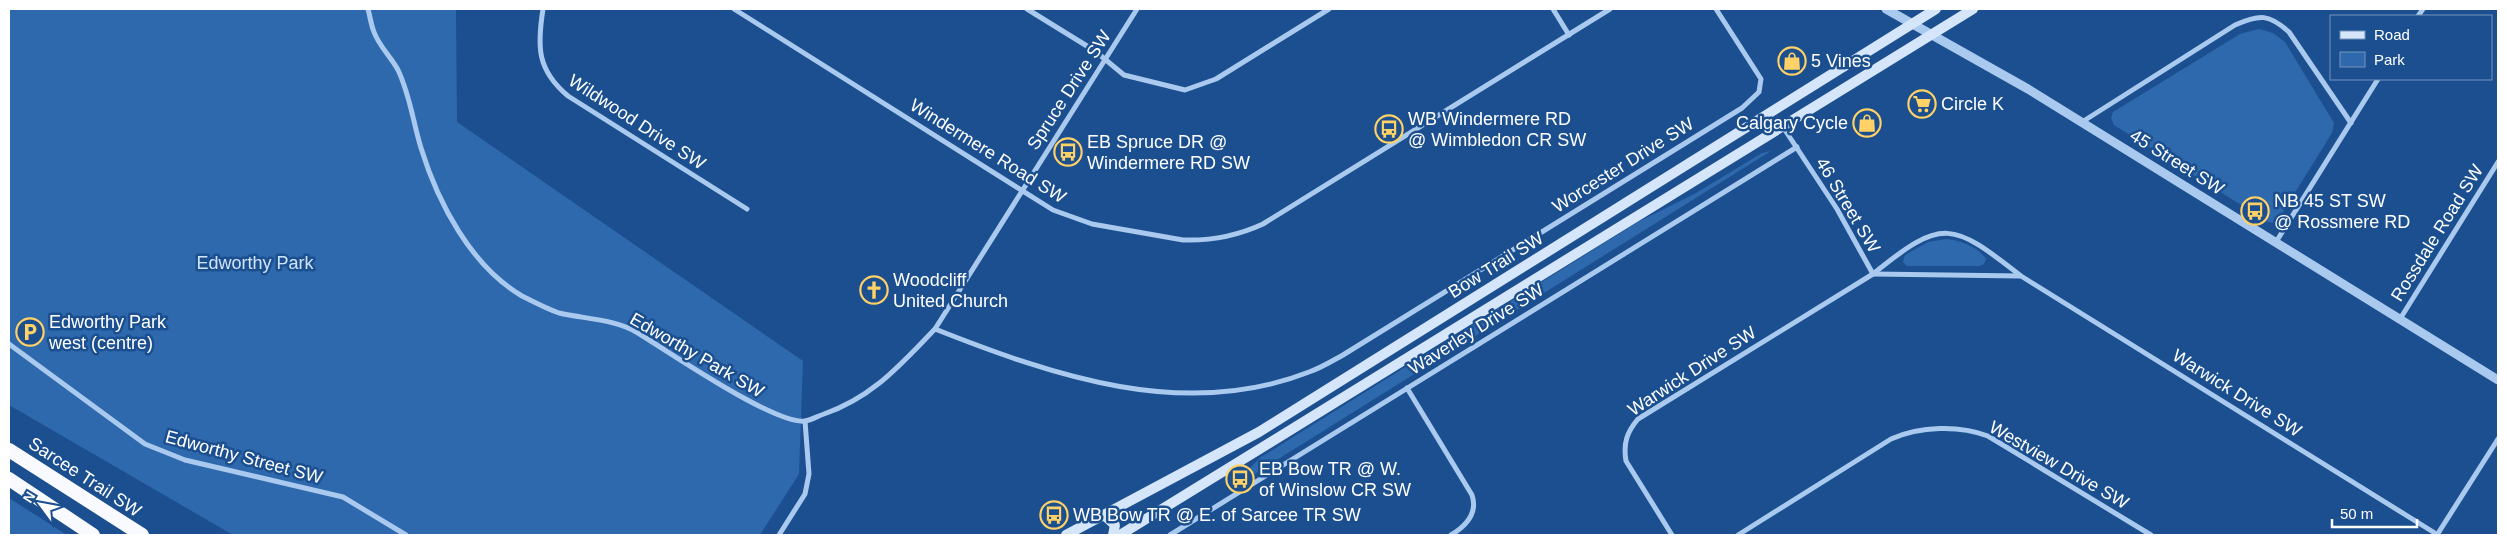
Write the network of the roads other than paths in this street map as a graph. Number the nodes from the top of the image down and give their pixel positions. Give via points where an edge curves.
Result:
1 (368, 9) edge
2 (543, 9) edge
3 (734, 9) edge
4 (1027, 9) edge
5 (1137, 9) edge
6 (1329, 9) edge
7 (1553, 9) edge
8 (1610, 9) edge
9 (1716, 9) edge
10 (1886, 9) edge
11 (1936, 9) edge
12 (1973, 9) edge
13 (1912, 24) junction
14 (1933, 34) junction
15 (1569, 35) junction
16 (1105, 59) junction
17 (2377, 80) edge
18 (2082, 123) junction
19 (2351, 123) junction
20 (1782, 127) junction
21 (1797, 148) junction
22 (2498, 162) edge
23 (1022, 190) junction
24 (747, 209) dead end
25 (2276, 242) junction
26 (1873, 274) junction
27 (2021, 276) junction
28 (2400, 319) junction
29 (935, 329) junction
30 (9, 344) edge
31 (2498, 380) edge
32 (1407, 388) junction
33 (805, 421) junction
34 (2498, 439) edge
35 (9, 450) edge
36 (9, 479) edge
37 (1105, 516) junction
38 (93, 535) edge
39 (142, 535) edge
40 (406, 535) edge
41 (779, 535) edge
42 (1066, 535) edge
43 (1113, 535) edge
44 (1120, 535) edge
45 (1170, 535) edge
46 (1451, 535) edge
47 (1672, 535) edge
48 (1738, 535) edge
49 (2150, 535) edge
50 (2437, 535) edge

1 - 33 street, Edworthy Park SW via 374,34 398,70 420,147 444,205 488,268 538,304 633,330 769,412
2 - 24 street, Wildwood Drive SW via 542,66 553,83 568,96
3 - 23 street, Windermere Road SW
4 - 16 street
5 - 16 street, Spruce Drive SW
6 - 16 street via 1216,78 1185,90 1124,75
7 - 15 street
8 - 15 street, Windermere Road SW
9 - 29 street, Worcester Drive SW via 1762,79 1759,92 1742,108 1343,355 1310,372 1244,390 1190,395 1147,391 1051,372
10 - 13 street, 45 Street SW
11 - 13 main road, Bow Trail SW
12 - 14 main road, Bow Trail SW
13 - 14 street, 45 Street SW
13 - 37 main road, Bow Trail SW via 1274,423
14 - 18 street, 45 Street SW
14 - 20 main road, Bow Trail SW
15 - 23 street, Windermere Road SW via 1275,217 1239,234 1212,240 1183,240 1092,224 1053,210
16 - 23 street, Spruce Drive SW
17 - 19 street
18 - 19 street via 2235,25 2255,16 2276,20 2289,32
18 - 25 street, 45 Street SW
19 - 25 street
20 - 21 street, 46 Street SW
20 - 44 main road, Bow Trail SW
21 - 26 street, 46 Street SW via 1837,209
21 - 32 street, Waverley Drive SW
22 - 28 street, Rossdale Road SW
23 - 29 street, Spruce Drive SW
25 - 28 street, 45 Street SW
26 - 27 street
26 - 27 street, Warwick Drive SW via 1928,235 1944,232 1964,237
26 - 47 street, Warwick Drive SW via 1638,418 1628,430 1623,447 1626,461
27 - 50 street, Warwick Drive SW
28 - 31 street, 45 Street SW
29 - 33 street, Spruce Drive SW via 906,362 872,390 841,408
30 - 40 street, Edworthy Street SW via 145,444 185,460 343,497
32 - 45 street, Waverley Drive SW
32 - 46 street via 1475,504 1469,520
33 - 41 street via 809,474 804,494
34 - 50 street
35 - 39 highway, Sarcee Trail SW
36 - 38 highway
37 - 42 main road, Bow Trail SW
37 - 43 main road via 1115,525
48 - 49 street, Westview Drive SW via 1891,439 1910,432 1940,430 1970,431 1988,436

